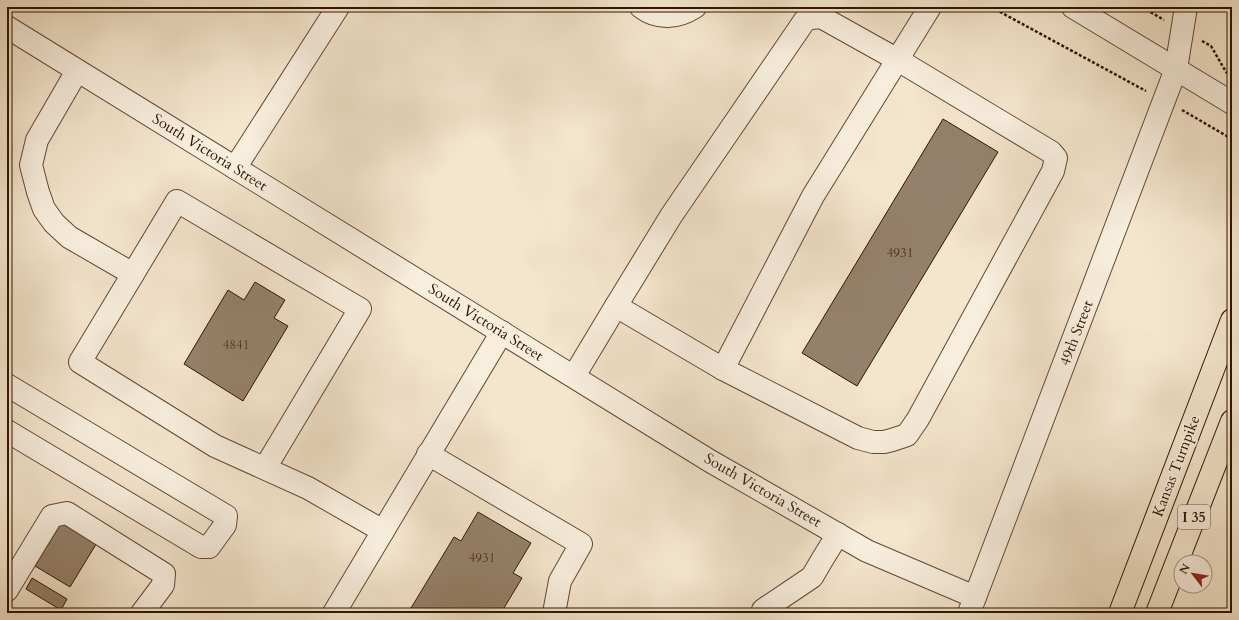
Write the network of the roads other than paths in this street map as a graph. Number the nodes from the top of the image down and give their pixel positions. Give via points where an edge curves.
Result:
1 (338, 7) edge
2 (641, 7) edge
3 (696, 7) edge
4 (930, 7) edge
5 (1073, 7) edge
6 (1186, 7) edge
7 (7, 27) edge
8 (898, 60) junction
9 (1176, 69) junction
10 (77, 71) junction
11 (1232, 103) edge
12 (235, 168) junction
13 (133, 274) junction
14 (616, 306) junction
15 (1232, 320) edge
16 (502, 332) junction
17 (723, 369) junction
18 (574, 376) junction
19 (7, 385) edge
20 (1232, 421) edge
21 (7, 431) edge
22 (428, 454) junction
23 (265, 468) junction
24 (383, 531) junction
25 (838, 534) junction
26 (7, 589) edge
27 (972, 605) edge
28 (142, 613) edge
29 (334, 613) edge
30 (554, 613) edge
31 (762, 613) edge
32 (1120, 613) edge
33 (1156, 613) edge

1 - 12 street
2 - 3 street via 653,14 676,16
4 - 8 street
5 - 9 street
6 - 9 street, 49th Street
7 - 10 street, South Victoria Street
8 - 14 street via 821,17 805,20 671,216
8 - 17 street via 813,196
8 - 17 street via 1051,152 1056,158 1054,171 918,419 907,435 884,442 873,442 858,438
9 - 11 street
9 - 27 street, 49th Street
10 - 12 street, South Victoria Street
10 - 13 street via 37,140 31,165 38,192 44,209 69,237
12 - 16 street, South Victoria Street
13 - 23 street via 80,362 215,446
13 - 23 street via 176,201 360,309
14 - 17 street
14 - 18 street
15 - 32 highway, Kansas Turnpike / I 35
16 - 18 street, South Victoria Street
16 - 22 street
18 - 25 street, South Victoria Street via 710,460
19 - 21 street via 226,516 225,525 209,547 201,547
20 - 33 highway, I 35
22 - 24 street
22 - 30 street via 581,544 560,580
23 - 24 street via 308,488
24 - 29 street
25 - 27 street, South Victoria Street
25 - 31 street via 812,577
26 - 28 street via 52,516 67,513 164,574 163,585

